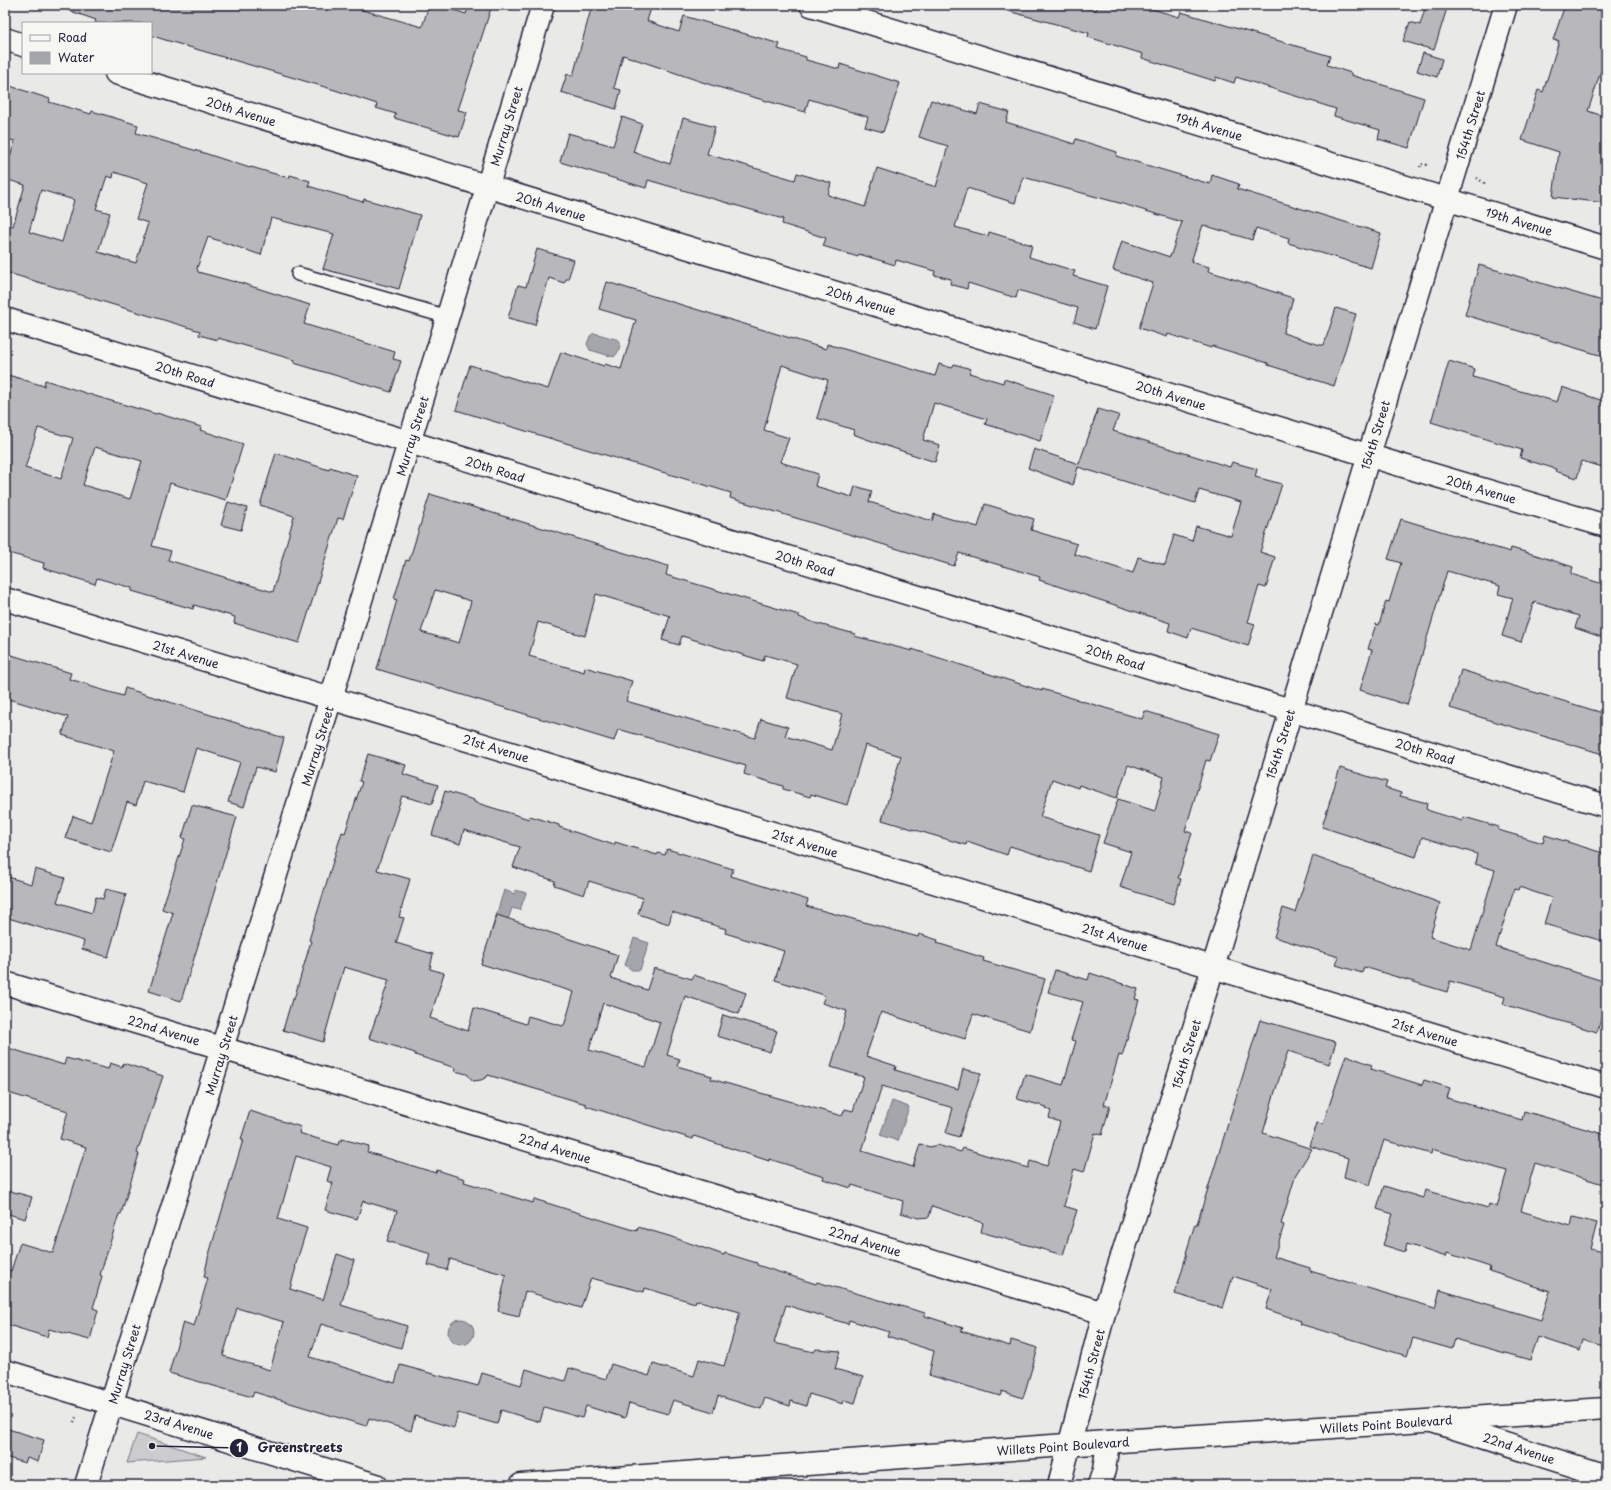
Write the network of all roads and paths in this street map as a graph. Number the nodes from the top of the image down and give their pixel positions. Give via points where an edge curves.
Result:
1 (543, 5) edge
2 (811, 5) edge
3 (1506, 5) edge
4 (5, 39) edge
5 (22, 45) edge
6 (119, 74) edge
7 (1421, 164) dead end
8 (1428, 165) dead end
9 (1477, 178) dead end
10 (487, 186) junction
11 (1482, 189) dead end
12 (1447, 199) junction
13 (1606, 248) edge
14 (298, 274) dead end
15 (448, 317) junction
16 (5, 319) edge
17 (410, 442) junction
18 (1369, 455) junction
19 (1606, 526) edge
20 (5, 599) edge
21 (331, 698) junction
22 (1290, 710) junction
23 (1606, 806) edge
24 (1213, 967) junction
25 (5, 983) edge
26 (223, 1048) junction
27 (1606, 1087) edge
28 (1104, 1313) junction
29 (5, 1371) edge
30 (111, 1404) junction
31 (1606, 1408) edge
32 (76, 1417) dead end
33 (1431, 1420) junction
34 (74, 1422) dead end
35 (1108, 1442) junction
36 (1070, 1445) junction
37 (1606, 1476) edge
38 (600, 1482) edge
39 (86, 1485) edge
40 (376, 1485) edge
41 (521, 1485) edge
42 (1059, 1485) edge
43 (1098, 1485) edge

1 - 10 street, Murray Street
2 - 12 street, 19th Avenue
3 - 12 street, 154th Street
4 - 5 street
6 - 10 street, 20th Avenue
7 - 8 path
9 - 11 path via 1484,183
10 - 15 street, Murray Street
10 - 18 street, 20th Avenue
12 - 13 street, 19th Avenue
12 - 18 street, 154th Street
14 - 15 lane
15 - 17 street, Murray Street
16 - 17 street, 20th Road
17 - 21 street, Murray Street
17 - 22 street, 20th Road
18 - 19 street, 20th Avenue
18 - 22 street, 154th Street
20 - 21 street, 21st Avenue
21 - 24 street, 21st Avenue
21 - 26 street, Murray Street
22 - 23 street, 20th Road
22 - 24 street, 154th Street
24 - 27 street, 21st Avenue
24 - 28 street, 154th Street
25 - 26 street, 22nd Avenue
26 - 28 street, 22nd Avenue
26 - 30 street, Murray Street
28 - 36 street, 154th Street
29 - 30 street, 23rd Avenue
30 - 39 street, Murray Street
30 - 40 street, 23rd Avenue
31 - 33 street, Willets Point Boulevard
32 - 34 path
33 - 35 street, Willets Point Boulevard
33 - 37 street, 22nd Avenue
35 - 36 street, Willets Point Boulevard
35 - 43 street via 1104,1470
36 - 38 street, Willets Point Boulevard
36 - 42 street, 154th Street
38 - 41 street, Willets Point Boulevard

